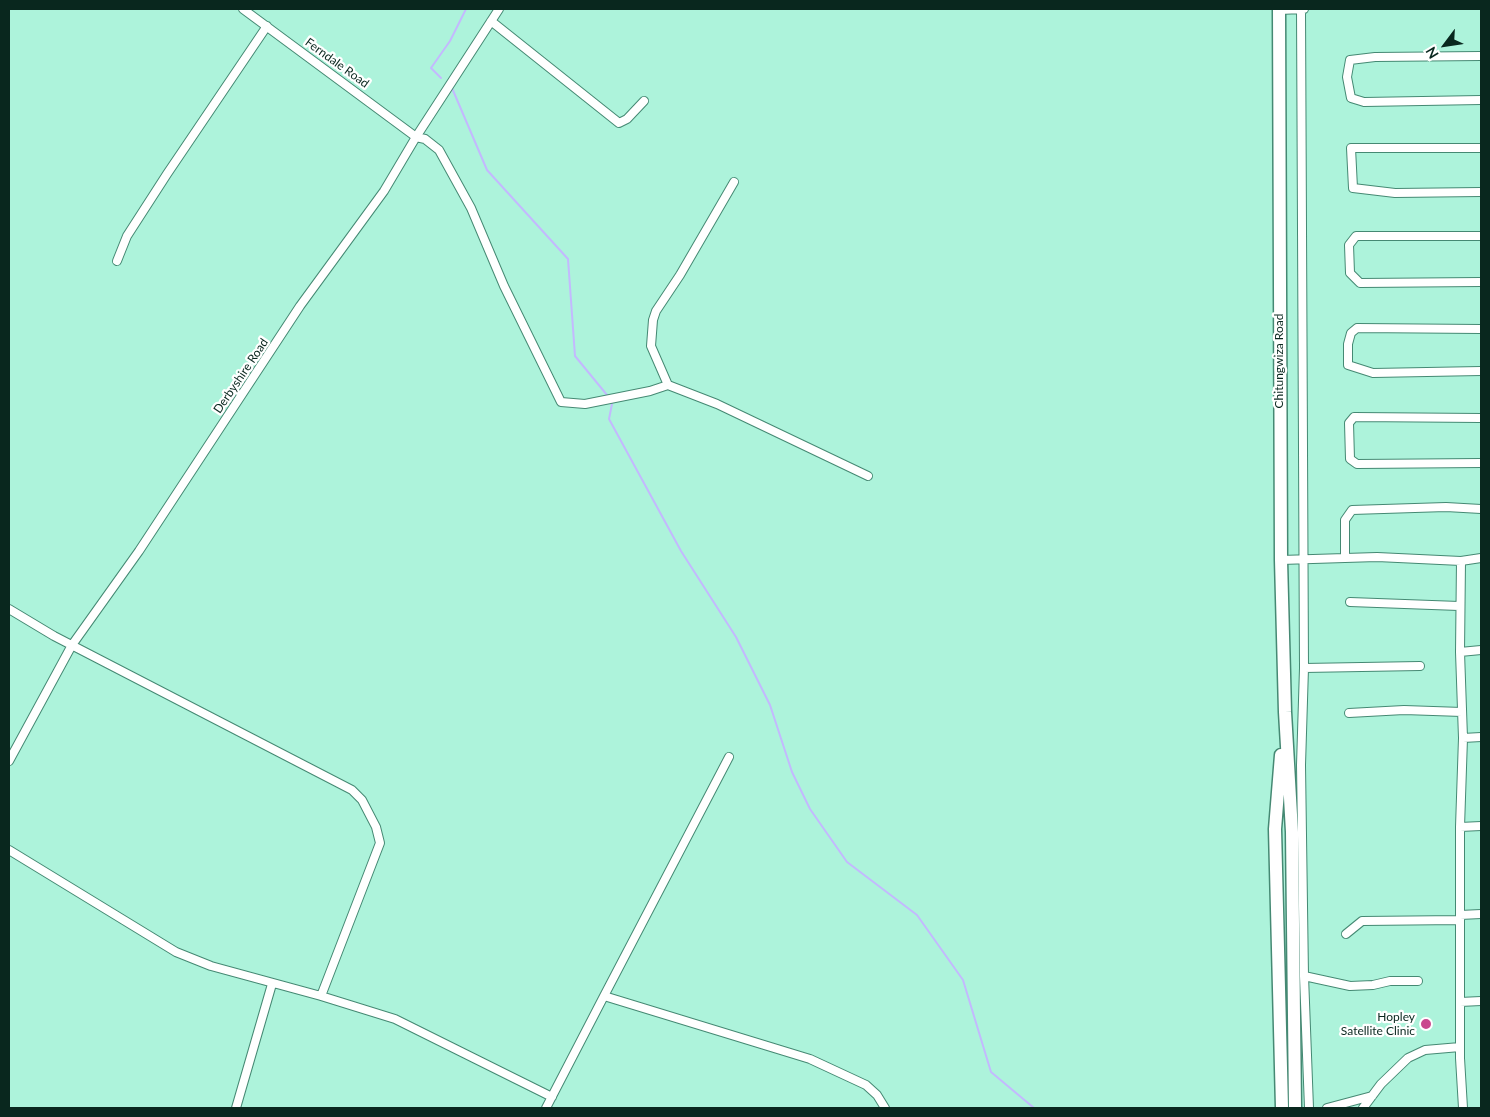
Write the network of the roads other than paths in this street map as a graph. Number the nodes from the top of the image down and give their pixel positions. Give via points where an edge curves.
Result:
1 (242, 9) edge
2 (499, 9) edge
3 (1279, 9) edge
4 (1302, 9) edge
5 (491, 21) junction
6 (267, 26) junction
7 (1481, 56) edge
8 (1481, 100) edge
9 (644, 101) dead end
10 (416, 136) junction
11 (1481, 148) edge
12 (734, 182) dead end
13 (1481, 192) edge
14 (1481, 236) edge
15 (117, 261) dead end
16 (1481, 282) edge
17 (1481, 329) edge
18 (1481, 371) edge
19 (668, 385) junction
20 (1481, 418) edge
21 (1481, 463) edge
22 (868, 476) dead end
23 (1481, 508) edge
24 (1345, 557) junction
25 (1481, 558) edge
26 (1303, 559) junction
27 (1282, 560) junction
28 (1460, 561) junction
29 (1350, 602) dead end
30 (1459, 606) junction
31 (9, 609) edge
32 (72, 645) junction
33 (1481, 650) edge
34 (1460, 652) junction
35 (1420, 666) dead end
36 (1304, 668) junction
37 (1285, 712) junction
38 (1462, 712) junction
39 (1349, 713) dead end
40 (1481, 737) edge
41 (1463, 738) junction
42 (729, 757) dead end
43 (9, 761) edge
44 (1481, 826) edge
45 (1460, 827) junction
46 (9, 850) edge
47 (1481, 914) edge
48 (1460, 918) junction
49 (1346, 934) dead end
50 (1304, 976) junction
51 (1418, 981) dead end
52 (272, 984) junction
53 (321, 996) junction
54 (604, 996) junction
55 (1481, 1001) edge
56 (1460, 1002) junction
57 (1460, 1047) junction
58 (552, 1096) junction
59 (1372, 1096) junction
60 (236, 1108) edge
61 (546, 1108) edge
62 (885, 1108) edge
63 (1282, 1108) edge
64 (1295, 1108) edge
65 (1309, 1108) edge
66 (1327, 1108) edge
67 (1363, 1108) edge
68 (1463, 1108) edge

1 - 6 street, Ferndale Road
2 - 5 street, Derbyshire Road
3 - 4 street
3 - 27 main road, Chitungwiza Road
4 - 26 street
5 - 9 street via 619,123
5 - 10 street, Derbyshire Road
6 - 10 street, Ferndale Road
6 - 15 street via 127,236
7 - 8 street via 1350,60 1347,77 1351,98 1364,102
10 - 19 street, Ferndale Road via 439,150 448,163 561,402 585,404
10 - 32 street, Derbyshire Road via 384,191 300,306 139,550
11 - 13 street via 1351,148 1353,188 1395,193
12 - 19 street via 653,320 651,346
14 - 16 street via 1356,236 1349,245 1350,273 1360,283
17 - 18 street via 1357,328 1351,333 1348,344 1348,365 1373,372
19 - 22 street via 726,408
20 - 21 street via 1354,417 1349,423 1350,459 1357,464
23 - 24 street via 1352,510 1345,520
24 - 26 street
24 - 28 street
25 - 28 street
26 - 27 street
26 - 36 street
27 - 37 main road, Chitungwiza Road
28 - 30 street
29 - 30 street
30 - 34 street
31 - 32 street
32 - 43 street, Derbyshire Road
32 - 53 street via 352,790 362,800 380,843
33 - 34 street
34 - 38 street
35 - 36 street
36 - 50 street via 1301,765
37 - 63 main road via 1275,829
37 - 64 main road via 1292,832
38 - 39 street via 1404,710
38 - 41 street
40 - 41 street
41 - 45 street
42 - 54 street
44 - 45 street
45 - 48 street
46 - 52 street via 176,952
47 - 48 street
48 - 49 street via 1362,921
48 - 56 street
50 - 51 street via 1350,986
50 - 65 street
52 - 53 street
52 - 60 street
53 - 58 street via 395,1019
54 - 58 street
54 - 62 street via 810,1059 866,1085
55 - 56 street
56 - 57 street
57 - 59 street via 1425,1050 1408,1058
57 - 68 street
58 - 61 street
59 - 66 street
59 - 67 street

